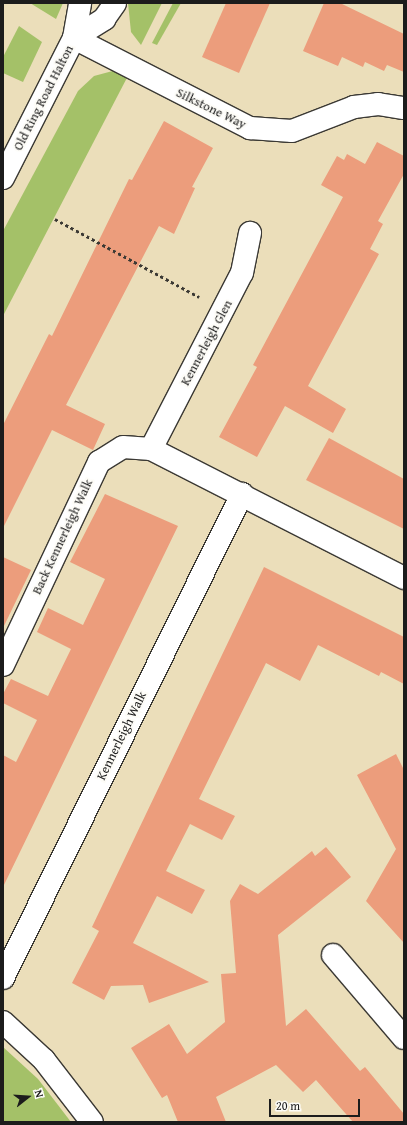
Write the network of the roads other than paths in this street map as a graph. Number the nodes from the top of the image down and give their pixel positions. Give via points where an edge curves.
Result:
1 (80, 3) edge
2 (115, 3) edge
3 (74, 38) junction
4 (404, 108) edge
5 (3, 178) edge
6 (250, 233) dead end
7 (151, 449) junction
8 (242, 494) junction
9 (404, 578) edge
10 (3, 665) edge
11 (333, 955) dead end
12 (3, 978) edge
13 (3, 1022) edge
14 (404, 1038) edge
15 (92, 1122) edge

1 - 3 street
2 - 3 street via 104,19
3 - 4 street, Silkstone Way via 250,128 292,131 354,108 378,104
3 - 5 street, Old Ring Road Halton
6 - 7 street, Kennerleigh Glen via 242,273 225,311
7 - 8 street
7 - 10 street, Back Kennerleigh Walk via 123,447 99,462
8 - 9 street
8 - 12 street, Kennerleigh Walk
11 - 14 street
13 - 15 street via 44,1060

